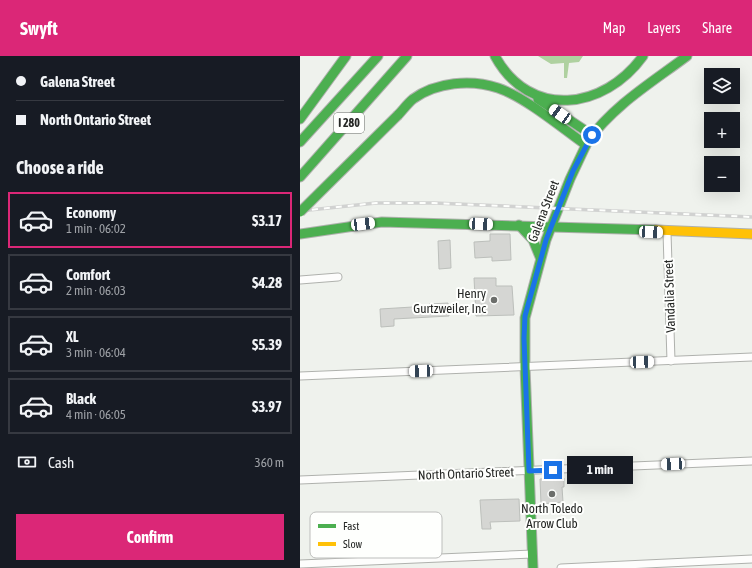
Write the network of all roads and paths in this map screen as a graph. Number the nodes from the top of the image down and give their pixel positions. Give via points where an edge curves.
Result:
1 (346, 56) edge
2 (378, 56) edge
3 (407, 56) edge
4 (495, 56) edge
5 (643, 56) edge
6 (687, 56) edge
7 (528, 91) junction
8 (300, 119) edge
9 (592, 135) junction
10 (300, 142) edge
11 (586, 145) junction
12 (300, 177) edge
13 (300, 212) edge
14 (519, 226) junction
15 (551, 227) junction
16 (667, 232) junction
17 (300, 234) edge
18 (752, 234) edge
19 (540, 257) junction
20 (338, 277) dead end
21 (300, 280) edge
22 (752, 357) edge
23 (670, 361) junction
24 (525, 367) junction
25 (300, 376) edge
26 (752, 461) edge
27 (529, 471) junction
28 (300, 480) edge
29 (533, 554) junction
30 (440, 558) edge
31 (442, 558) edge
32 (752, 559) edge
33 (300, 564) edge
34 (533, 568) edge
35 (561, 568) edge

1 - 8 main road
2 - 10 main road, I 280
3 - 12 main road, I 280
4 - 7 main road via 507,74
5 - 7 main road via 624,79 600,93 562,100
6 - 9 main road, Galena Street via 627,98
7 - 9 main road
9 - 11 main road, Galena Street
11 - 13 main road, bridge via 515,96 483,84 456,83 428,90 412,100
11 - 15 main road, Galena Street
14 - 15 main road
14 - 17 main road via 382,222
14 - 19 main road via 533,240
15 - 16 main road
15 - 19 main road, Galena Street
16 - 18 main road
16 - 23 street, Vandalia Street
19 - 24 main road, Galena Street via 525,318
20 - 21 street
22 - 23 street
23 - 24 street
24 - 25 street
24 - 27 main road, Galena Street
26 - 27 street, North Ontario Street
27 - 28 street, North Ontario Street
27 - 29 main road, Galena Street
29 - 31 street
29 - 34 main road, Galena Street
30 - 33 street
32 - 35 street

